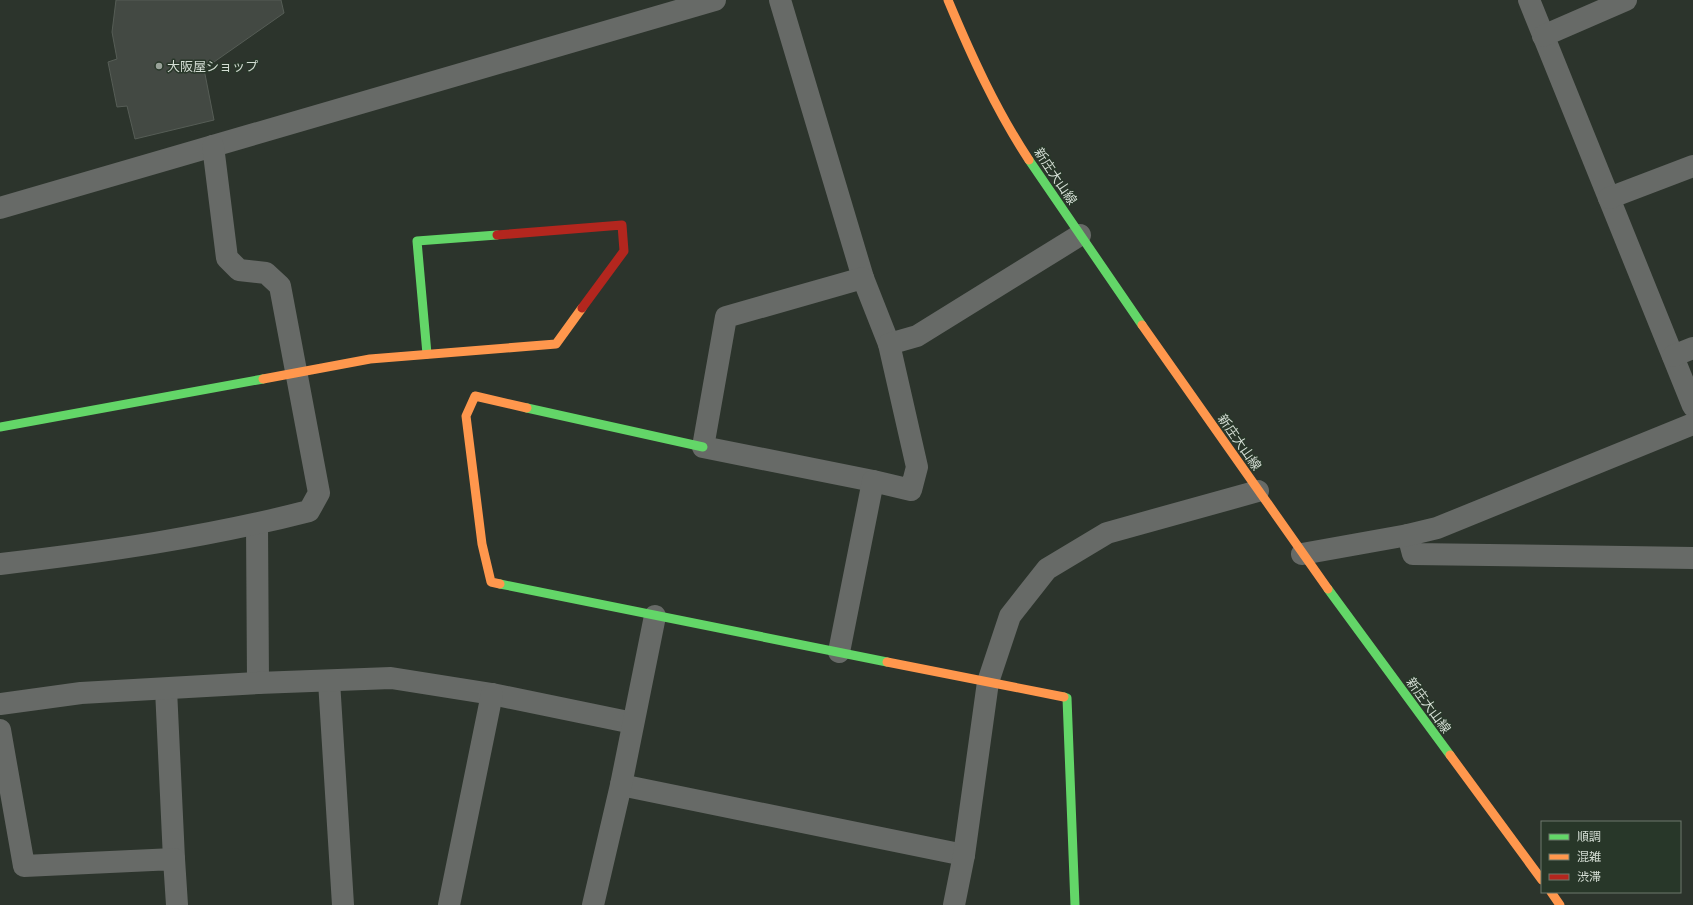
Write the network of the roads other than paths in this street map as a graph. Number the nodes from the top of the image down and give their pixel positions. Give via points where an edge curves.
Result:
1 (714, 0) edge
2 (780, 0) edge
3 (948, 0) edge
4 (1529, 0) edge
5 (1626, 0) edge
6 (1543, 36) junction
7 (213, 146) junction
8 (1693, 166) edge
9 (1609, 198) junction
10 (0, 208) edge
11 (1080, 235) junction
12 (863, 278) junction
13 (889, 344) junction
14 (1693, 348) edge
15 (427, 354) junction
16 (1673, 356) junction
17 (296, 372) junction
18 (1693, 406) edge
19 (1693, 424) edge
20 (0, 427) edge
21 (703, 447) junction
22 (873, 481) junction
23 (1258, 491) junction
24 (257, 524) junction
25 (1408, 535) junction
26 (1302, 554) junction
27 (1693, 558) edge
28 (0, 564) edge
29 (655, 616) junction
30 (839, 652) junction
31 (329, 681) junction
32 (988, 682) junction
33 (258, 683) junction
34 (166, 689) junction
35 (492, 694) junction
36 (0, 704) edge
37 (633, 722) junction
38 (0, 730) edge
39 (621, 785) junction
40 (964, 855) junction
41 (174, 859) junction
42 (1541, 879) edge
43 (1552, 893) edge
44 (177, 905) edge
45 (343, 905) edge
46 (449, 905) edge
47 (593, 905) edge
48 (954, 905) edge
49 (1075, 905) edge
50 (1560, 905) edge

1 - 7 street
2 - 12 street
3 - 11 street, 新庄大山線 via 975,64 1020,146
4 - 6 street
5 - 6 street
6 - 9 street
7 - 10 street
7 - 17 street via 227,258 239,270 266,273 280,286
8 - 9 street
9 - 16 street
11 - 13 street via 917,336
11 - 23 street, 新庄大山線
12 - 13 street
12 - 21 street via 726,317
13 - 22 street via 917,467 911,490
14 - 16 street
15 - 15 street via 556,344 624,251 622,225 417,241
15 - 17 street via 370,359
16 - 18 street
17 - 20 street
17 - 24 street via 319,493 309,511
19 - 25 street via 1437,528
21 - 22 street
21 - 29 street via 475,396 466,416 482,544 491,582
22 - 30 street
23 - 26 street, 新庄大山線
23 - 32 street via 1107,533 1047,569 1010,616
24 - 28 street via 104,552
24 - 33 street
25 - 26 street
25 - 27 street via 1413,554
26 - 42 street, 新庄大山線
29 - 30 street
29 - 37 street
30 - 32 street
31 - 33 street
31 - 35 street via 391,678
31 - 45 street
32 - 40 street
32 - 49 street via 1067,698
33 - 34 street
34 - 36 street via 80,693
34 - 41 street
35 - 37 street
35 - 46 street
37 - 39 street
38 - 41 street via 24,866
39 - 40 street
39 - 47 street
40 - 48 street
41 - 44 street
43 - 50 street

